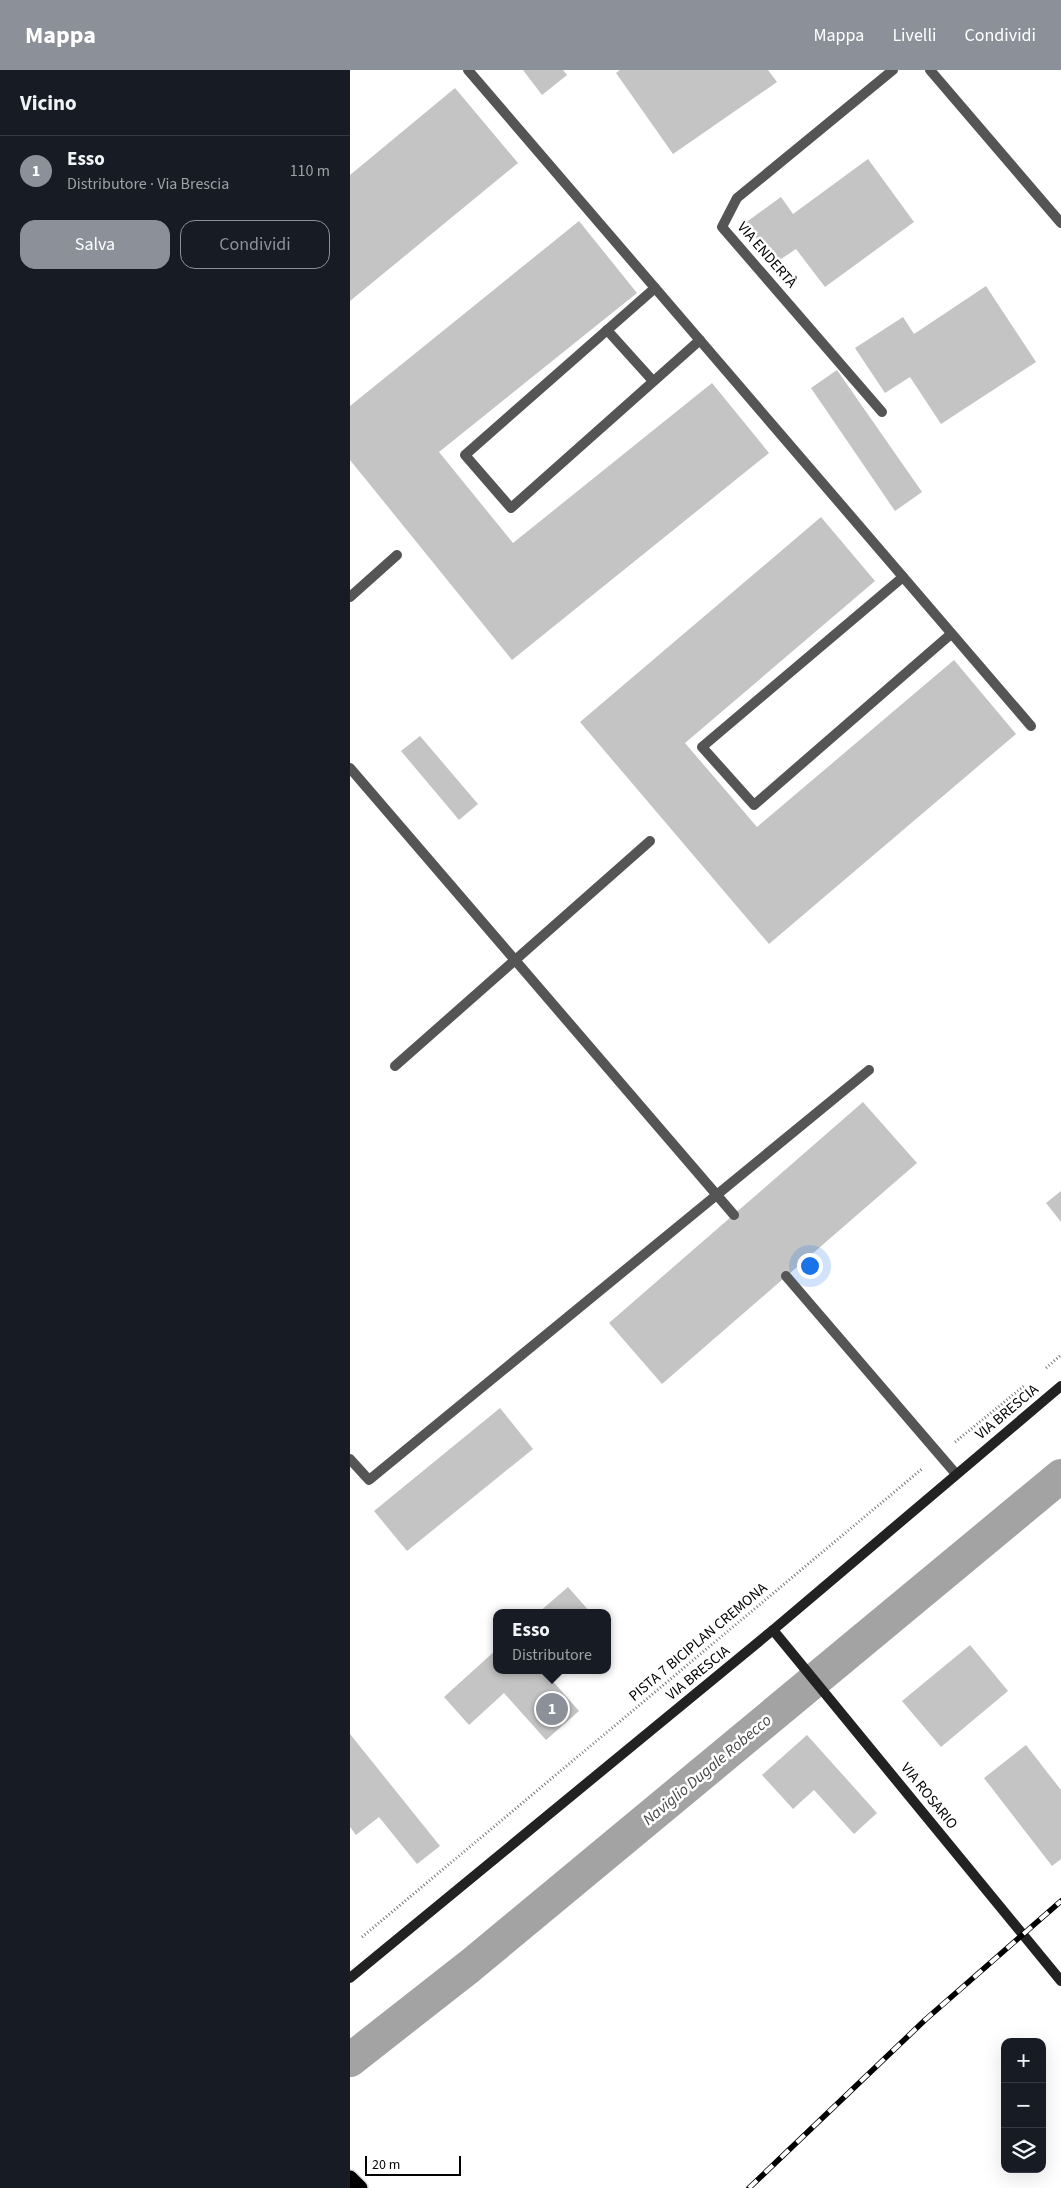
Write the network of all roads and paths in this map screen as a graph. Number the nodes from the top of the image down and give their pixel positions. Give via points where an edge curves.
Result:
1 (468, 70) edge
2 (893, 70) edge
3 (930, 70) edge
4 (1061, 223) edge
5 (655, 288) junction
6 (607, 330) junction
7 (700, 340) junction
8 (653, 381) junction
9 (882, 412) dead end
10 (397, 555) dead end
11 (903, 578) junction
12 (350, 597) edge
13 (951, 634) junction
14 (1031, 726) dead end
15 (350, 768) edge
16 (650, 841) dead end
17 (515, 960) junction
18 (394, 1066) dead end
19 (869, 1070) dead end
20 (718, 1196) junction
21 (734, 1215) dead end
22 (786, 1276) dead end
23 (1061, 1355) edge
24 (1038, 1374) dead end
25 (1031, 1380) dead end
26 (1061, 1386) edge
27 (940, 1455) junction
28 (350, 1459) edge
29 (956, 1474) junction
30 (773, 1630) junction
31 (358, 1940) dead end
32 (350, 1978) edge
33 (1061, 1981) edge
34 (350, 2178) edge
35 (360, 2188) edge

1 - 5 street
2 - 9 street, VIA ENDERTÀ via 737,198 722,227
3 - 4 street
5 - 6 street
5 - 7 street
6 - 8 street
6 - 8 street via 465,455 511,508
7 - 8 street
7 - 11 street
10 - 12 street
11 - 13 street
11 - 13 street via 702,747 754,804
13 - 14 street
15 - 17 street
16 - 17 street
17 - 18 street
17 - 20 street
19 - 20 street
20 - 21 street
20 - 28 street via 369,1480
22 - 27 street
23 - 24 path
25 - 27 path, PISTA 7 BICIPLAN CREMONA
26 - 29 main road, VIA BRESCIA
27 - 29 street
27 - 31 path, PISTA 7 BICIPLAN CREMONA
29 - 30 main road, VIA BRESCIA
30 - 32 main road, VIA BRESCIA
30 - 33 main road, VIA ROSARIO
34 - 35 highway

